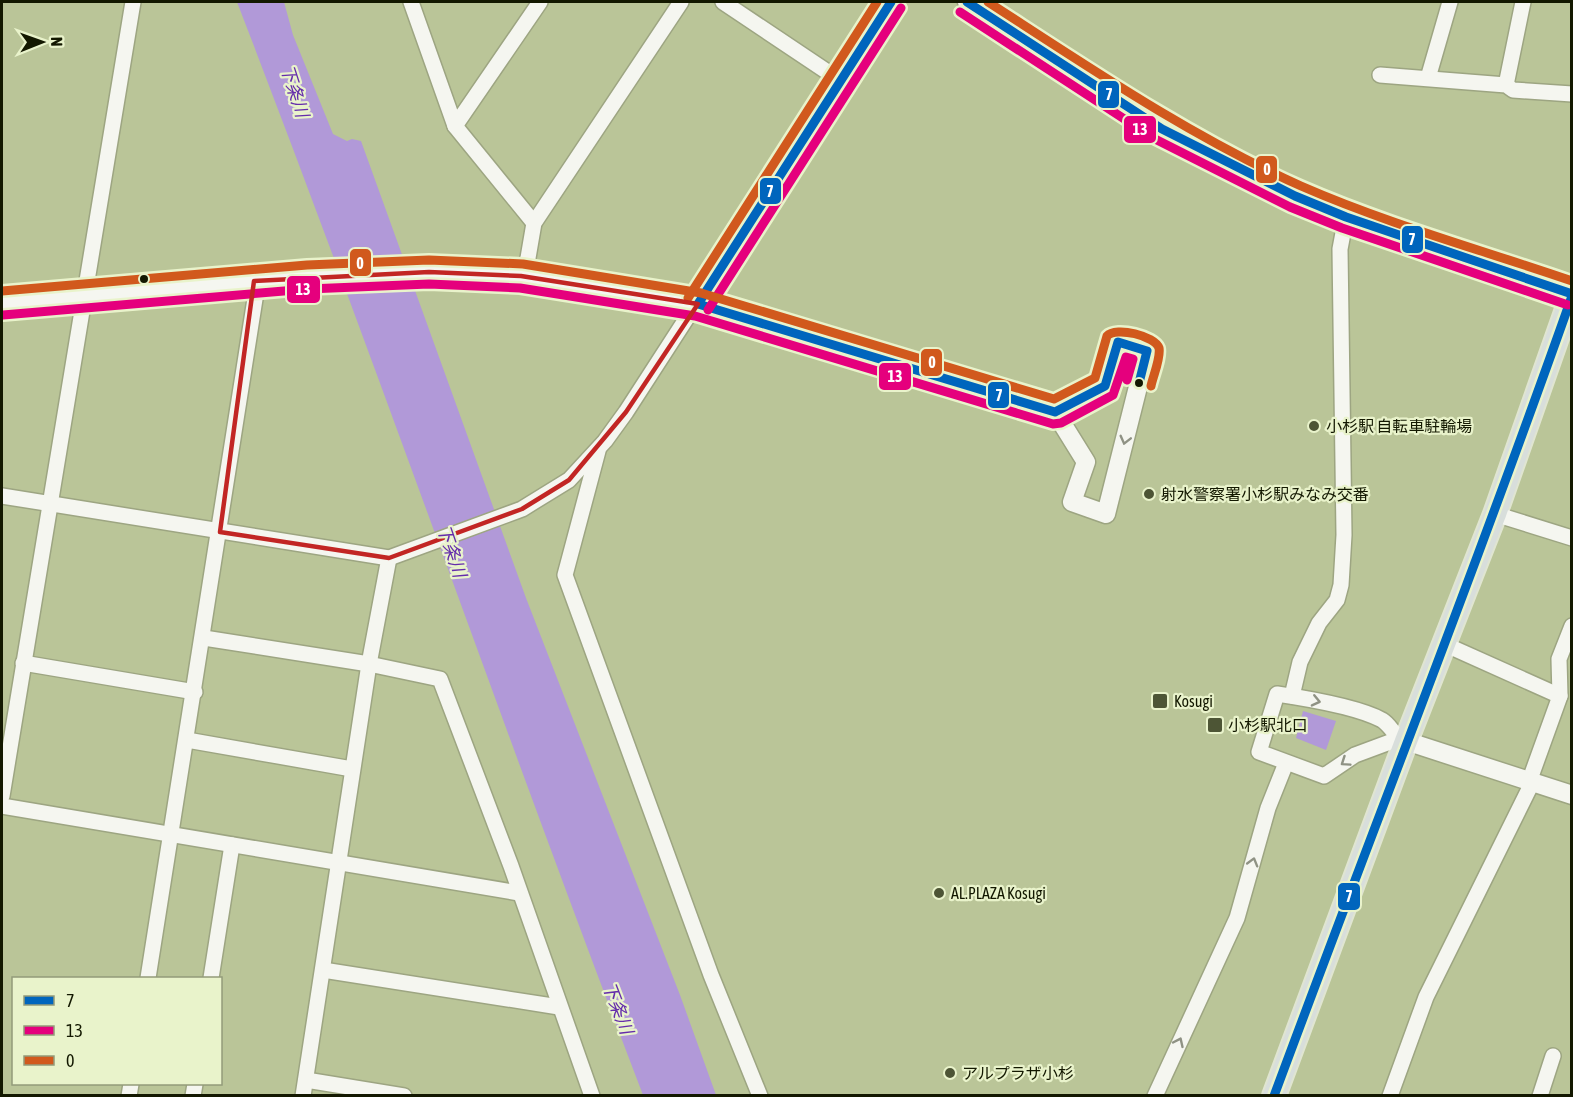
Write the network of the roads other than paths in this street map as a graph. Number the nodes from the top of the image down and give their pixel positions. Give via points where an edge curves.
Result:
1 (133, 2) edge
2 (411, 2) edge
3 (540, 2) edge
4 (681, 2) edge
5 (723, 2) edge
6 (891, 2) edge
7 (967, 2) edge
8 (1450, 2) edge
9 (1523, 2) edge
10 (1380, 75) dead end
11 (1428, 78) junction
12 (841, 81) junction
13 (1506, 85) junction
14 (1572, 94) edge
15 (455, 126) junction
16 (1346, 217) junction
17 (534, 223) junction
18 (521, 276) junction
19 (254, 280) junction
20 (83, 295) junction
21 (1570, 302) edge
22 (2, 303) edge
23 (698, 303) junction
24 (1055, 412) junction
25 (598, 448) junction
26 (2, 496) edge
27 (49, 504) junction
28 (1495, 514) junction
29 (220, 532) junction
30 (1572, 538) edge
31 (389, 558) junction
32 (1572, 626) edge
33 (204, 638) junction
34 (1444, 644) junction
35 (23, 663) junction
36 (369, 664) junction
37 (195, 692) junction
38 (1292, 696) junction
39 (1560, 696) junction
40 (187, 740) junction
41 (1402, 740) junction
42 (1286, 763) junction
43 (352, 769) junction
44 (1530, 782) junction
45 (1572, 795) edge
46 (2, 796) edge
47 (2, 806) edge
48 (171, 835) junction
49 (232, 845) junction
50 (340, 864) junction
51 (519, 893) junction
52 (323, 970) junction
53 (148, 977) edge
54 (212, 977) edge
55 (559, 1007) junction
56 (1553, 1056) dead end
57 (306, 1080) junction
58 (303, 1095) edge
59 (404, 1095) edge
60 (592, 1095) edge
61 (760, 1095) edge
62 (1155, 1095) edge
63 (1274, 1095) edge
64 (1390, 1095) edge
65 (1540, 1095) edge

1 - 20 street
2 - 15 street
3 - 15 street
4 - 17 street
5 - 12 street
6 - 12 street
7 - 16 street via 1162,129 1295,196
8 - 11 street
9 - 13 street
10 - 11 street
11 - 13 street
12 - 23 street
13 - 14 street via 1513,90
15 - 17 street
16 - 21 street
16 - 38 street via 1340,249 1344,535 1341,585 1337,600 1319,623 1300,662
17 - 18 street
18 - 19 street via 429,272
18 - 23 street
19 - 20 street
19 - 29 street via 255,299
20 - 22 street
20 - 27 street
21 - 28 main road
23 - 24 street
23 - 25 street
24 -> 24 street via 1105,386 1118,342 1147,351 1107,514 1072,502 1086,462
25 - 31 street via 569,480 522,509
25 - 61 street via 565,575 711,975
26 - 27 street
27 - 29 street
27 - 35 street
28 - 30 street
28 - 34 main road
29 - 31 street
29 - 33 street
31 - 36 street
32 - 39 street via 1559,660
33 - 36 street
33 - 37 street
34 - 39 street
34 - 41 main road
35 - 37 street
35 - 46 street
36 - 43 street
36 - 51 street via 440,679
37 - 40 street
38 -> 41 street via 1383,721
38 - 42 street via 1277,694 1259,752
39 - 44 street
40 - 43 street
40 - 48 street
41 -> 42 street via 1355,755 1324,776
41 - 44 street
41 - 63 main road
62 -> 42 street via 1237,918 1268,808
43 - 50 street
44 - 45 street
44 - 64 street via 1426,997
47 - 48 street
48 - 49 street
48 - 53 street
49 - 50 street
49 - 54 street
50 - 51 street
50 - 52 street
51 - 55 street
52 - 55 street
52 - 57 street
55 - 60 street
56 - 65 street
57 - 58 street
57 - 59 street

